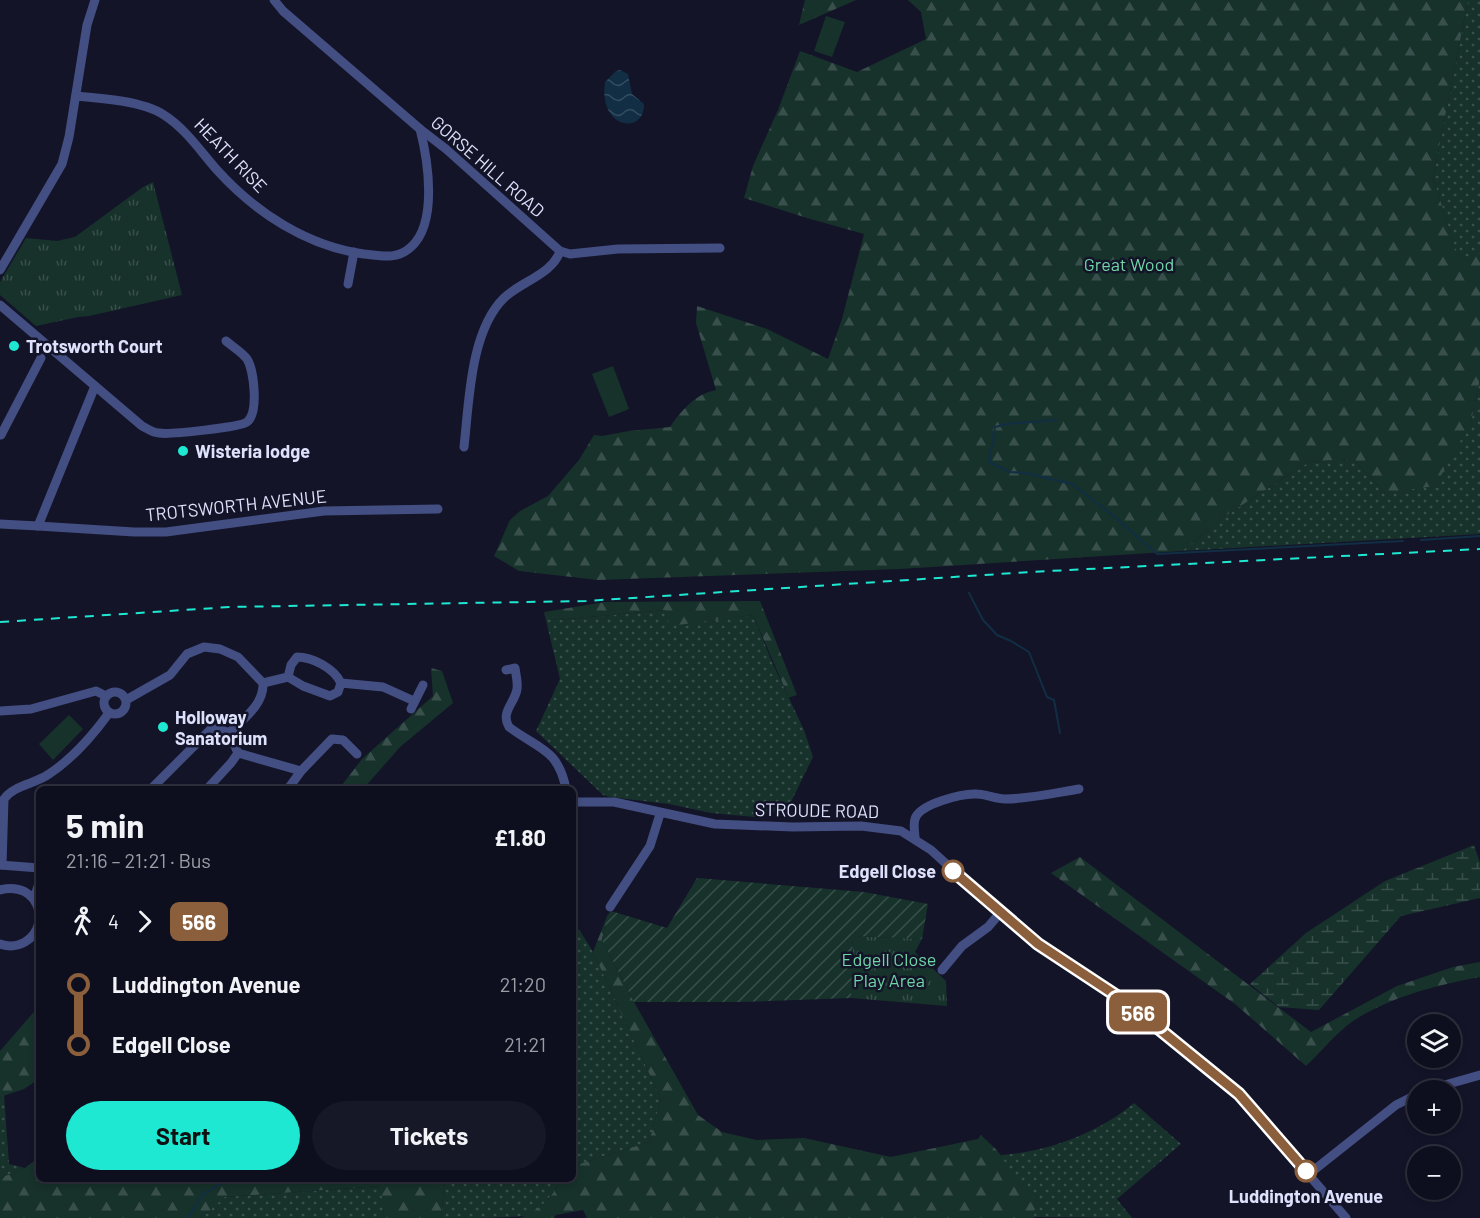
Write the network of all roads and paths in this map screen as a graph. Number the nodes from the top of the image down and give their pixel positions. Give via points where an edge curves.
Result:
1 (96, 0) edge
2 (274, 0) edge
3 (76, 96) junction
4 (420, 129) junction
5 (720, 248) dead end
6 (560, 251) junction
7 (354, 252) junction
8 (0, 270) edge
9 (348, 284) dead end
10 (0, 304) edge
11 (226, 341) dead end
12 (41, 358) dead end
13 (95, 386) junction
14 (0, 435) edge
15 (464, 447) dead end
16 (438, 509) dead end
17 (0, 524) edge
18 (38, 526) junction
19 (506, 670) dead end
20 (288, 677) junction
21 (341, 682) junction
22 (263, 683) junction
23 (423, 685) dead end
24 (106, 696) junction
25 (126, 700) junction
26 (0, 711) edge
27 (110, 713) junction
28 (229, 733) junction
29 (238, 753) junction
30 (357, 754) dead end
31 (301, 771) junction
32 (154, 786) edge
33 (211, 786) edge
34 (290, 786) edge
35 (565, 786) edge
36 (1079, 789) dead end
37 (576, 802) edge
38 (660, 814) junction
39 (1, 820) edge
40 (914, 820) junction
41 (901, 831) junction
42 (915, 838) junction
43 (1, 865) edge
44 (36, 868) edge
45 (0, 890) edge
46 (36, 893) edge
47 (34, 899) junction
48 (36, 904) edge
49 (609, 907) dead end
50 (1000, 913) junction
51 (36, 929) edge
52 (0, 944) edge
53 (942, 970) dead end
54 (1480, 1075) edge
55 (1461, 1080) edge
56 (1407, 1100) edge
57 (1309, 1174) junction
58 (1346, 1218) edge

1 - 3 street via 87,25
2 - 4 street, GORSE HILL ROAD
3 - 7 street, HEATH RISE via 157,111 178,125 224,177 266,213 305,237
3 - 8 street via 62,164
4 - 6 street, GORSE HILL ROAD
4 - 7 street, HEATH RISE via 429,177 427,210 418,239 401,255
5 - 6 street via 618,249 570,254
6 - 15 street via 555,262 505,297 489,320 470,382
7 - 9 street
10 - 13 street
11 - 13 street via 248,360 251,369 254,409 246,423 156,433
12 - 14 street
13 - 18 street
16 - 18 street, TROTSWORTH AVENUE via 324,511 166,532
17 - 18 street, TROTSWORTH AVENUE
19 - 35 street via 515,668 518,687 506,722 556,761
20 - 21 street via 330,696 338,692
20 - 21 street via 291,665 300,657 328,668
20 - 22 street
21 - 23 street via 383,687 412,705
22 - 25 street via 238,657 220,649 204,648 187,654 170,675
22 - 28 street via 260,702
24 - 25 street via 119,693
24 - 26 street via 96,691 31,709
24 - 27 street via 104,705
25 - 27 street via 123,711
27 - 39 street via 52,772 7,795
28 - 29 street
28 - 32 street via 216,727 211,729
29 - 31 street
29 - 33 street
30 - 31 street via 343,740 332,739
31 - 34 street
36 - 40 street via 1003,799 980,794 946,798 920,812
37 - 38 street, STROUDE ROAD via 614,802
38 - 41 street, STROUDE ROAD via 715,824 861,825
38 - 49 street via 650,846
39 - 43 street
40 - 41 street
40 - 42 street
41 - 42 street, STROUDE ROAD
42 - 50 street, STROUDE ROAD
43 - 44 street
45 - 47 street via 19,889
46 - 47 street
47 - 48 street
50 - 53 street via 962,946
50 - 57 street, STROUDE ROAD via 1060,960 1126,1002 1239,1094
51 - 52 street via 25,942 15,946
54 - 55 street
56 - 57 street
57 - 58 street, STROUDE ROAD

